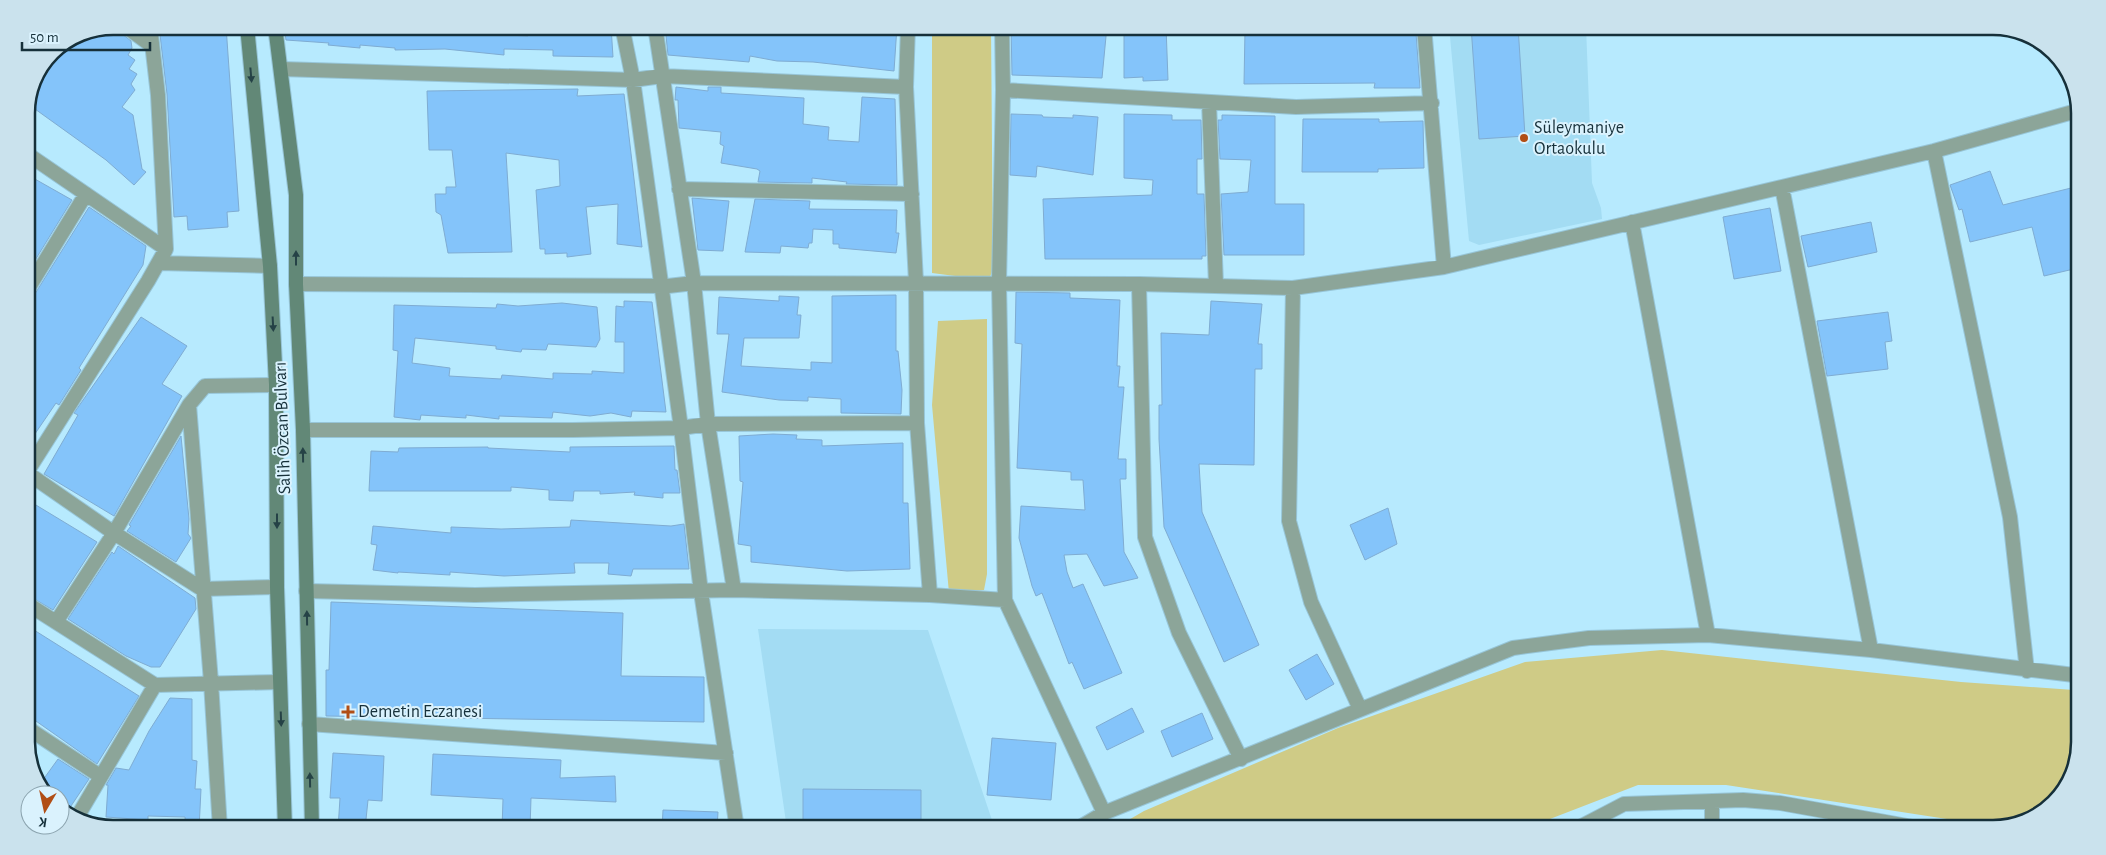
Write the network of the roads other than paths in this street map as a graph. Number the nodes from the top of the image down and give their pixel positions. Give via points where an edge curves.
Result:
1 (137, 35) edge
2 (150, 35) edge
3 (248, 35) edge
4 (276, 35) edge
5 (624, 35) edge
6 (656, 35) edge
7 (908, 35) edge
8 (1002, 35) edge
9 (1425, 35) edge
10 (151, 45) junction
11 (281, 69) junction
12 (662, 76) junction
13 (633, 80) junction
14 (906, 87) junction
15 (1004, 90) junction
16 (1209, 102) junction
17 (1432, 103) junction
18 (2071, 113) edge
19 (1934, 151) junction
20 (35, 159) edge
21 (1782, 187) junction
22 (679, 189) junction
23 (86, 194) junction
24 (912, 194) junction
25 (1632, 222) junction
26 (166, 249) junction
27 (270, 266) junction
28 (1444, 267) junction
29 (35, 277) edge
30 (916, 282) junction
31 (694, 283) junction
32 (999, 283) junction
33 (296, 284) junction
34 (1139, 284) junction
35 (660, 286) junction
36 (1216, 286) junction
37 (1293, 288) junction
38 (276, 385) junction
39 (189, 405) junction
40 (916, 423) junction
41 (708, 424) junction
42 (681, 428) junction
43 (303, 430) junction
44 (35, 459) edge
45 (35, 478) edge
46 (114, 533) junction
47 (277, 587) junction
48 (202, 589) junction
49 (734, 590) junction
50 (306, 592) junction
51 (701, 592) junction
52 (930, 596) junction
53 (1005, 600) junction
54 (35, 609) edge
55 (56, 622) junction
56 (1708, 635) junction
57 (1871, 650) junction
58 (2027, 671) junction
59 (2071, 675) edge
60 (211, 682) junction
61 (280, 682) junction
62 (155, 685) junction
63 (1360, 709) junction
64 (309, 724) junction
65 (35, 733) edge
66 (726, 754) junction
67 (1241, 759) junction
68 (100, 776) junction
69 (1712, 801) junction
70 (80, 812) edge
71 (1104, 813) junction
72 (219, 820) edge
73 (286, 820) edge
74 (312, 820) edge
75 (736, 820) edge
76 (1092, 820) edge
77 (1593, 820) edge
78 (1712, 820) edge
79 (1844, 820) edge

1 - 10 street
2 - 10 street
3 -> 27 main road, Salih Özcan Bulvarı
4 - 11 main road, Salih Özcan Bulvarı
5 - 13 street
6 - 12 street
7 - 14 street
8 - 15 street
9 - 17 street
10 - 26 street via 158,95
11 - 13 street
33 -> 11 main road, Salih Özcan Bulvarı via 296,195
12 - 13 street
12 - 14 street
12 - 22 street
13 - 35 street
14 - 24 street
15 - 16 street
15 - 32 street
16 - 17 street via 1296,107
16 - 36 street
17 - 28 street
18 - 19 street
19 - 21 street
19 - 58 street via 2010,517
20 - 23 street
21 - 25 street
21 - 57 street
22 - 24 street
22 - 31 street
23 - 26 street
23 - 29 street
24 - 30 street
25 - 28 street
25 - 56 street
26 - 27 street via 159,263
26 - 44 street
27 -> 38 main road, Salih Özcan Bulvarı
28 - 37 street
30 - 31 street
30 - 32 street
30 - 40 street
31 - 35 street
31 - 41 street
32 - 34 street
32 - 53 street
33 - 35 street
33 - 43 main road, Salih Özcan Bulvarı
34 - 36 street
34 - 67 street via 1145,537 1179,633
35 - 42 street
36 - 37 street
37 - 63 street via 1289,521 1311,602
38 - 39 street via 205,386
38 -> 47 main road, Salih Özcan Bulvarı
39 - 46 street
39 - 48 street
40 - 41 street
40 - 52 street
41 - 42 street
41 - 49 street
42 - 43 street
42 - 51 street
50 -> 43 main road, Salih Özcan Bulvarı
45 - 46 street
46 - 48 street
46 - 55 street
47 - 48 street
47 - 61 main road, Salih Özcan Bulvarı
48 - 60 street
49 - 51 street
49 - 52 street
50 - 51 street via 476,595
64 -> 50 main road, Salih Özcan Bulvarı
51 - 66 street
52 - 53 street
53 - 71 street
54 - 55 street
55 - 62 street
56 - 57 street
56 - 63 street via 1588,638 1513,648
57 - 58 street
58 - 59 street
60 - 61 street
60 - 62 street
60 - 72 street
61 -> 73 main road, Salih Özcan Bulvarı
62 - 68 street
63 - 67 street
64 - 66 street
74 -> 64 main road, Salih Özcan Bulvarı
65 - 68 street
66 - 75 street
67 - 71 street
68 - 70 street
69 - 77 street via 1624,804
69 - 78 street
69 - 79 street via 1780,803
71 - 76 street

